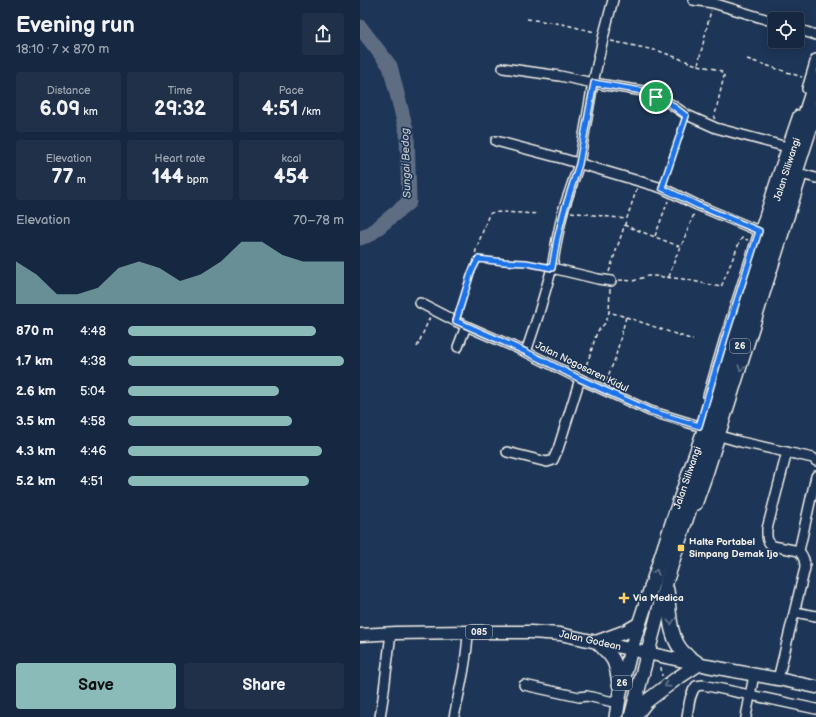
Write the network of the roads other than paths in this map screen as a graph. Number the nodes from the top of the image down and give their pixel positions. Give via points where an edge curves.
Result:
1 (613, 0) edge
2 (693, 0) edge
3 (768, 20) edge
4 (804, 31) edge
5 (816, 35) edge
6 (816, 59) edge
7 (503, 68) dead end
8 (813, 80) edge
9 (594, 83) junction
10 (813, 99) edge
11 (816, 110) edge
12 (816, 131) edge
13 (496, 141) dead end
14 (787, 147) junction
15 (579, 164) junction
16 (799, 174) junction
17 (816, 178) edge
18 (759, 231) junction
19 (552, 268) junction
20 (611, 281) road end
21 (420, 303) dead end
22 (466, 326) junction
23 (458, 347) dead end
24 (526, 352) junction
25 (580, 379) junction
26 (699, 426) junction
27 (720, 436) junction
28 (507, 452) dead end
29 (787, 452) junction
30 (816, 461) edge
31 (816, 476) edge
32 (671, 547) junction
33 (799, 551) junction
34 (666, 583) junction
35 (795, 612) junction
36 (816, 616) edge
37 (639, 624) junction
38 (468, 632) junction
39 (392, 633) junction
40 (360, 635) edge
41 (597, 642) junction
42 (631, 649) junction
43 (648, 652) junction
44 (699, 664) junction
45 (754, 675) junction
46 (778, 679) junction
47 (524, 685) dead end
48 (816, 687) edge
49 (750, 696) junction
50 (619, 697) junction
51 (816, 709) edge
52 (380, 717) edge
53 (454, 717) edge
54 (616, 717) edge
55 (630, 717) edge
56 (634, 717) edge
57 (688, 717) edge
58 (746, 717) edge

1 - 9 street, Jalan Nogosaren Kidul
2 - 3 street via 713,3
4 - 5 street
6 - 8 street
7 - 9 street
8 - 10 highway, Jalan Siliwangi / 26
8 - 14 street
9 - 14 street via 642,91 669,103 686,116
9 - 15 street, Jalan Nogosaren Kidul
10 - 32 highway, Jalan Siliwangi / 26 via 674,518
11 - 16 highway, Jalan Siliwangi / 26
12 - 16 street
13 - 15 street
14 - 18 street
15 - 18 street via 662,188
15 - 19 street, Jalan Nogosaren Kidul via 564,211
16 - 17 street
16 -> 27 street
16 - 32 highway, Jalan Siliwangi / 26 via 715,424 689,511
18 - 26 street
19 - 20 street
19 - 24 street, Jalan Nogosaren Kidul
21 - 22 street
22 - 23 street
22 - 24 street
24 - 25 street, Jalan Nogosaren Kidul
25 - 26 street, Jalan Nogosaren Kidul via 650,411
25 - 28 street via 553,460 547,462
26 - 32 street via 664,538
27 - 29 street
27 - 32 street via 683,543
29 - 30 street
29 - 33 street via 767,536 773,546
31 - 33 street
32 - 34 highway, Jalan Siliwangi / 26
37 -> 32 highway, Jalan Siliwangi / 26
33 - 35 street via 803,556 805,568
34 - 43 highway, Jalan Siliwangi / 26
34 -> 44 highway via 672,632 684,652
35 - 36 street
35 - 46 street
37 - 41 highway
37 - 42 highway, Jalan Siliwangi / 26
38 - 39 main road, Jalan Godean / 085
38 - 41 main road, Jalan Godean / 085 via 560,634
38 - 53 street
39 - 40 main road, Jalan Godean / 085
39 - 52 street
41 - 42 main road, Jalan Godean / 085
41 - 50 highway via 614,660
42 - 43 main road, Jalan Godean / 085
42 - 50 highway, Jalan Siliwangi / 26
43 - 44 main road, Jalan Godean / 085
43 - 55 highway, Jalan Siliwangi / 26
44 - 45 main road, Jalan Godean / 085
44 -> 56 highway via 647,701
45 - 46 main road, Jalan Godean / 085
45 - 49 street
46 - 48 main road, Jalan Godean / 085
47 - 50 street via 579,697
49 - 51 street
49 - 57 street via 696,686 690,696
49 - 58 street
50 - 54 highway, Jalan Siliwangi / 26

